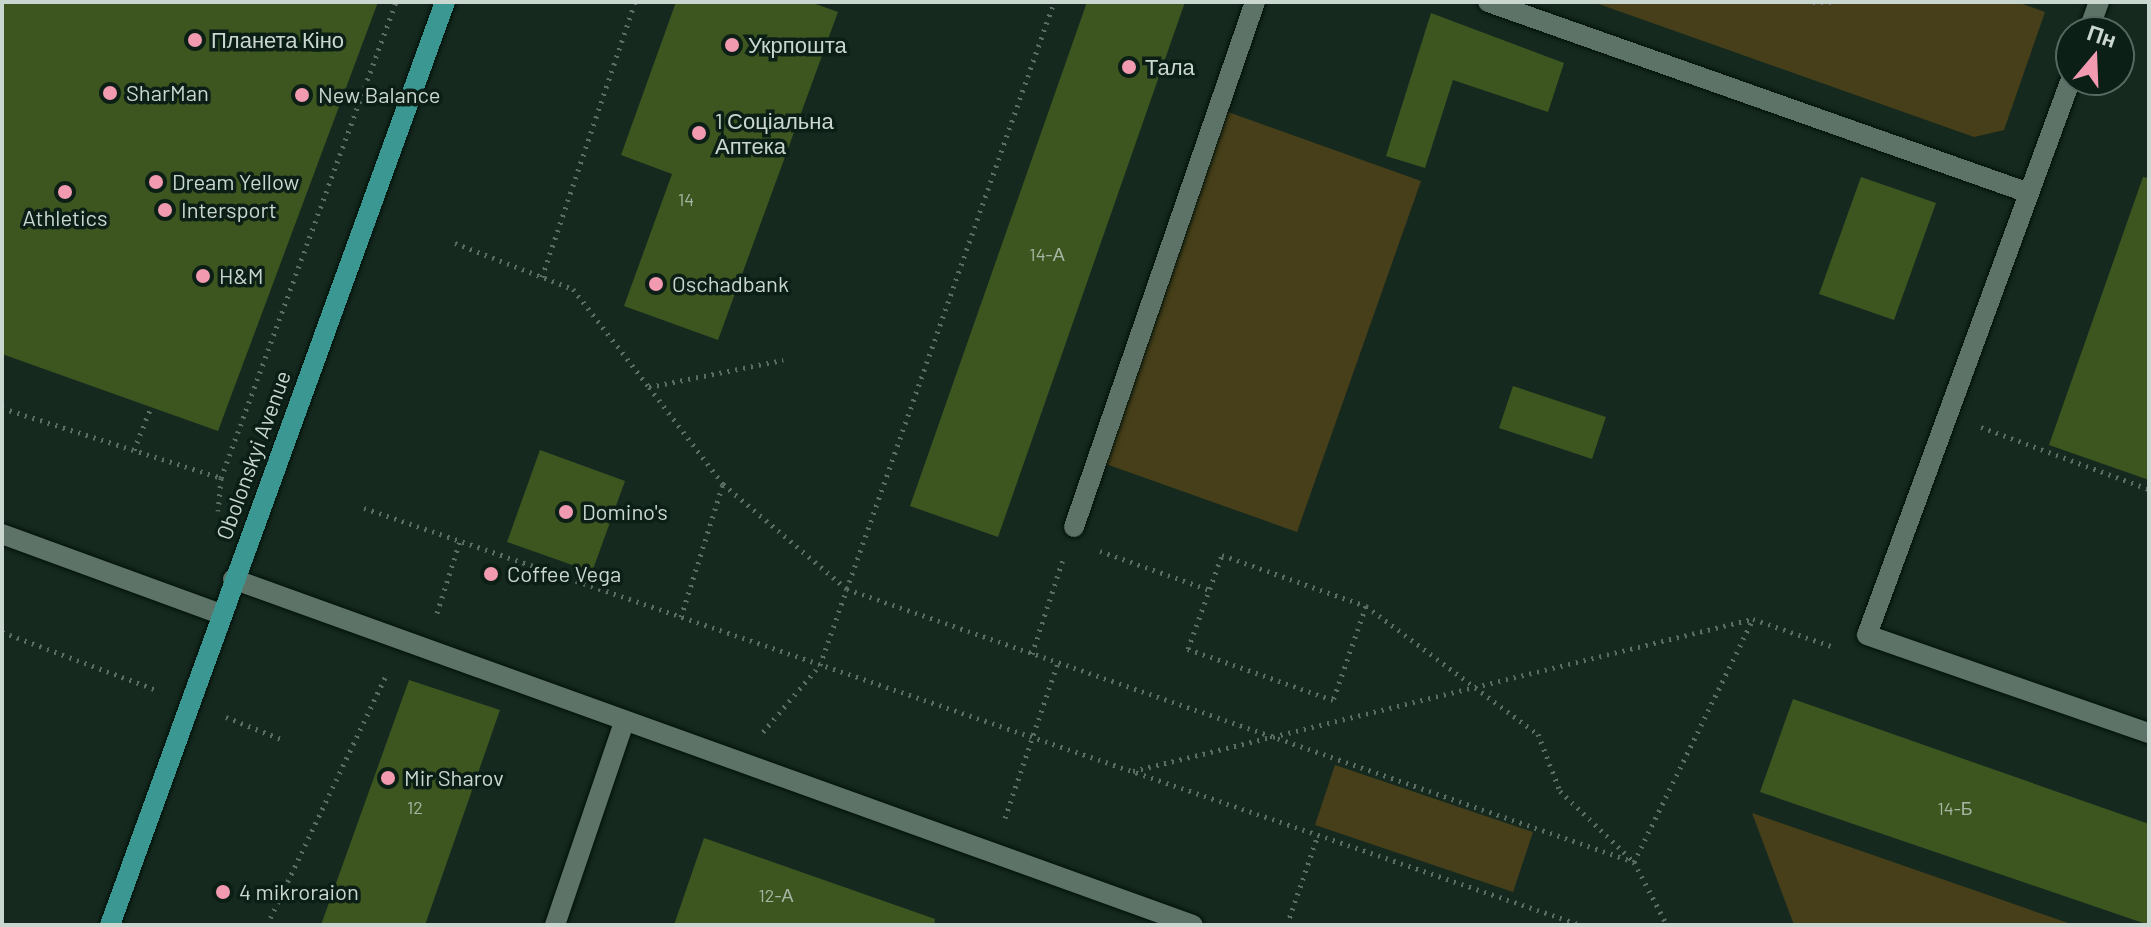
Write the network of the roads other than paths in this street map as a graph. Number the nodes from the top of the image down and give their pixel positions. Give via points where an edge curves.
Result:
1 (445, 2) edge
2 (1255, 2) edge
3 (1488, 2) edge
4 (2065, 96) edge
5 (2029, 193) junction
6 (2, 534) edge
7 (1072, 534) road end
8 (233, 579) junction
9 (221, 614) junction
10 (624, 722) junction
11 (2149, 733) edge
12 (110, 925) edge
13 (555, 925) edge
14 (1193, 925) edge

1 - 8 main road, Obolonskyi Avenue
2 - 7 lane
3 - 5 lane
4 - 5 lane
5 - 11 lane via 1867,635
6 - 9 lane
8 - 9 main road, Obolonskyi Avenue
8 - 10 lane
9 - 12 main road, Obolonskyi Avenue
10 - 13 lane
10 - 14 lane

